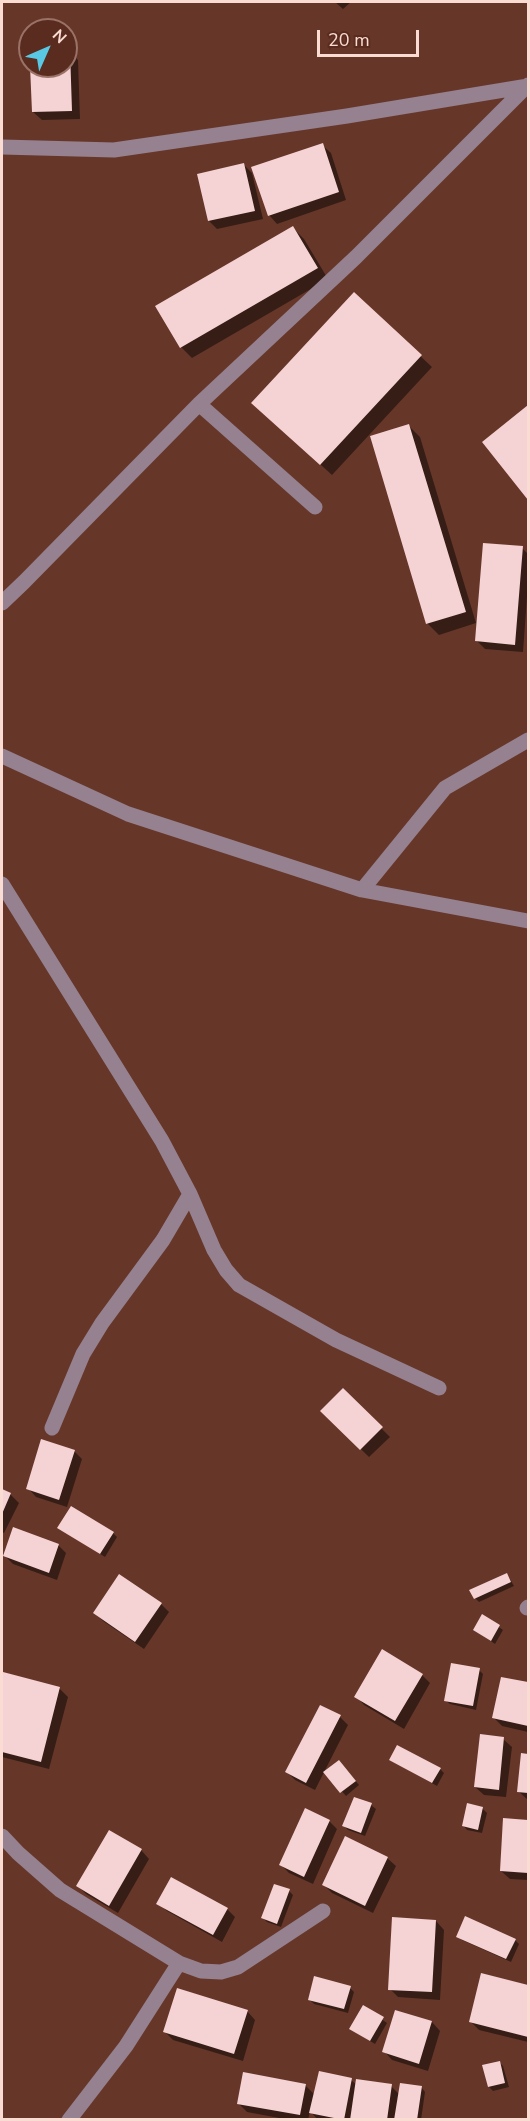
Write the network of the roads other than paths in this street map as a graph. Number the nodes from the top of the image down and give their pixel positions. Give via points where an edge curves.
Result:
1 (528, 85) edge
2 (2, 147) edge
3 (199, 404) junction
4 (315, 507) dead end
5 (2, 603) edge
6 (528, 740) edge
7 (2, 756) edge
8 (2, 884) edge
9 (362, 890) junction
10 (528, 921) edge
11 (190, 1194) junction
12 (438, 1388) dead end
13 (52, 1428) dead end
14 (2, 1836) edge
15 (323, 1911) dead end
16 (179, 1963) junction
17 (69, 2120) edge

1 - 2 street via 114,150
1 - 3 street via 356,257
3 - 4 street
3 - 5 street
6 - 9 street via 445,788
7 - 9 street via 128,814
8 - 11 street via 162,1141
9 - 10 street
11 - 12 street via 214,1250 239,1285 336,1340
11 - 13 street via 83,1354
14 - 16 street via 60,1890
15 - 16 street via 238,1967 221,1972 201,1971
16 - 17 street via 126,2046

